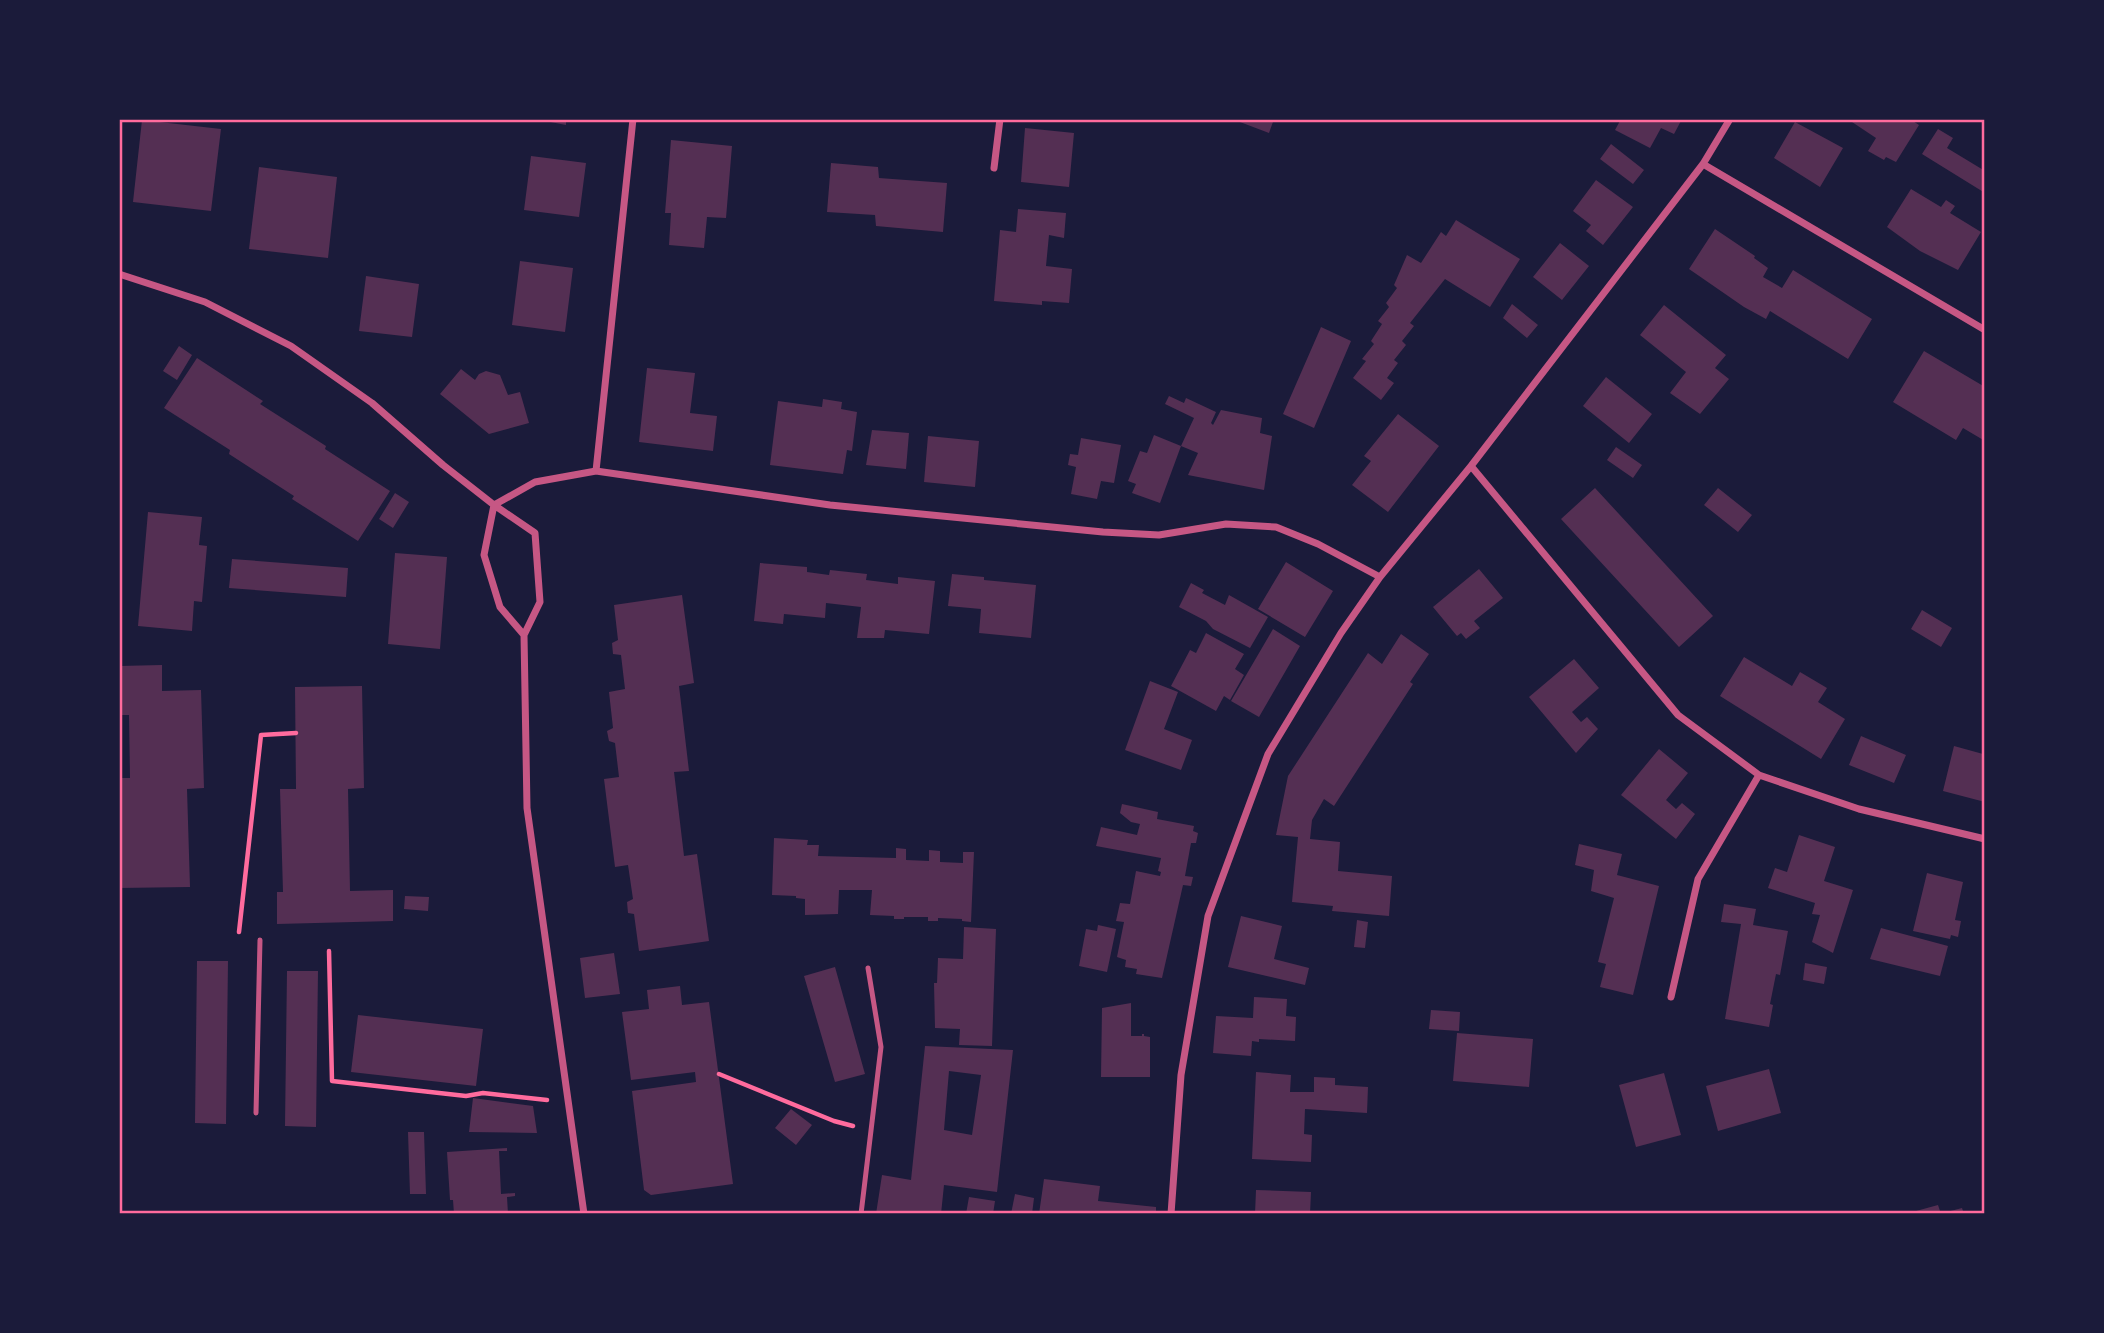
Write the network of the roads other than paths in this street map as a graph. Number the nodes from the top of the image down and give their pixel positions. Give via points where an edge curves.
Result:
1 (633, 119) edge
2 (1000, 119) edge
3 (1725, 119) edge
4 (1730, 119) edge
5 (1722, 130) junction
6 (1703, 164) junction
7 (994, 168) dead end
8 (119, 274) edge
9 (1985, 330) edge
10 (1471, 466) junction
11 (596, 471) junction
12 (494, 505) junction
13 (1380, 577) junction
14 (524, 635) junction
15 (1759, 775) junction
16 (1985, 839) edge
17 (260, 940) dead end
18 (868, 968) dead end
19 (1671, 997) dead end
20 (256, 1113) dead end
21 (584, 1214) edge
22 (861, 1214) edge
23 (1171, 1214) edge

1 - 11 street
2 - 7 street
3 - 5 street
4 - 5 street
5 - 6 street
6 - 9 street
6 - 10 street
8 - 12 street via 205,302 291,346 372,404
10 - 13 street
10 - 15 street via 1678,715
11 - 12 street via 535,482
11 - 13 street via 830,505 1103,532 1159,535 1226,524 1276,527
12 - 14 street via 484,555 500,607
12 - 14 street via 535,533 540,603
13 - 23 street via 1268,754 1208,916 1181,1075
14 - 21 street via 527,808
15 - 16 street via 1859,808
15 - 19 street via 1698,879
17 - 20 lane
18 - 22 lane via 881,1047

